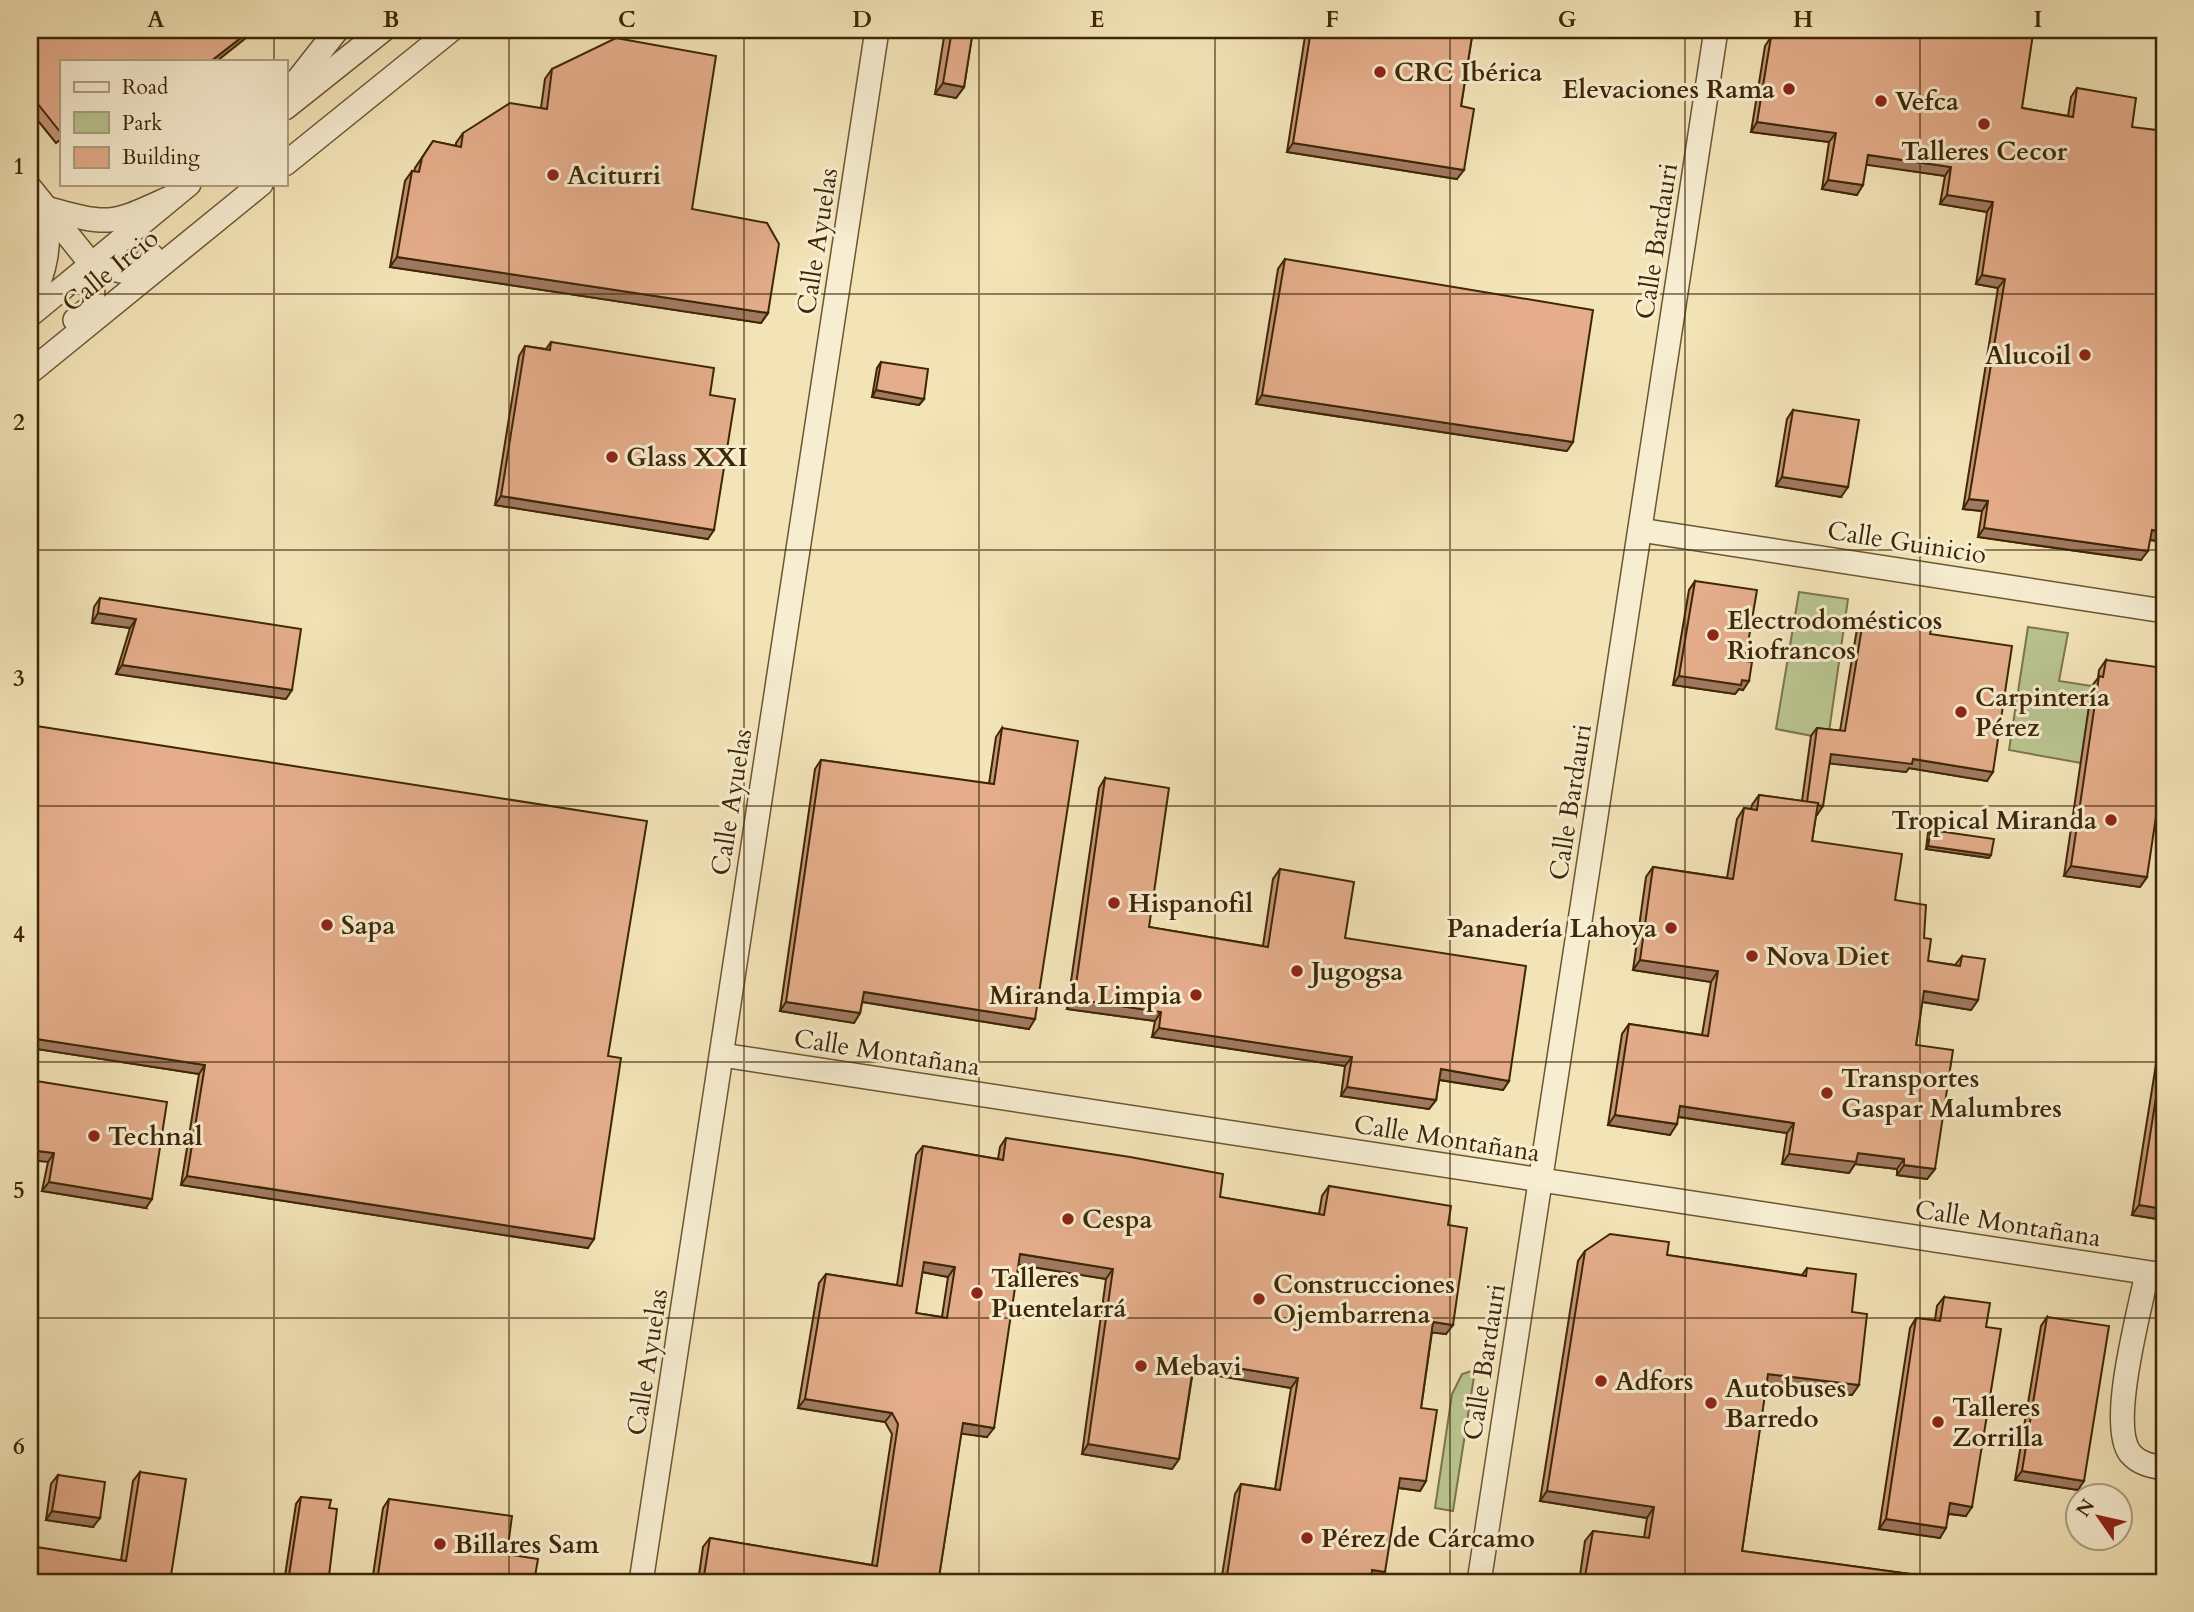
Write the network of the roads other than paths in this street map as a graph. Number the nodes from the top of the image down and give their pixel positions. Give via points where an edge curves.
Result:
1 (337, 30) edge
2 (383, 30) edge
3 (452, 30) edge
4 (877, 30) edge
5 (1716, 30) edge
6 (287, 93) edge
7 (287, 106) edge
8 (287, 162) edge
9 (258, 186) edge
10 (182, 190) edge
11 (36, 201) edge
12 (226, 212) junction
13 (92, 265) junction
14 (30, 302) edge
15 (30, 315) edge
16 (30, 355) edge
17 (30, 372) edge
18 (1640, 530) junction
19 (2164, 611) edge
20 (722, 1055) junction
21 (1541, 1180) junction
22 (2155, 1274) edge
23 (2164, 1468) edge
24 (641, 1582) edge
25 (1479, 1582) edge

1 - 6 street
2 - 7 street
3 - 8 street
4 - 20 street, Calle Ayuelas
5 - 18 street, Calle Bardauri
9 - 12 street, Calle Ircio
10 - 11 street via 120,221 96,222
10 - 13 street, Calle Ircio
11 - 13 street
11 - 14 street via 49,236 46,265
12 - 13 street, Calle Ircio via 205,213 131,273
12 - 17 street, Calle Ircio
13 - 15 street, Calle Ircio
13 - 16 street via 93,305
18 - 19 street, Calle Guinicio
18 - 21 street, Calle Bardauri
20 - 21 street, Calle Montañana
20 - 24 street, Calle Ayuelas
21 - 22 street, Calle Montañana
21 - 25 street, Calle Bardauri
22 - 23 street via 2121,1409 2122,1435 2131,1454 2145,1464

